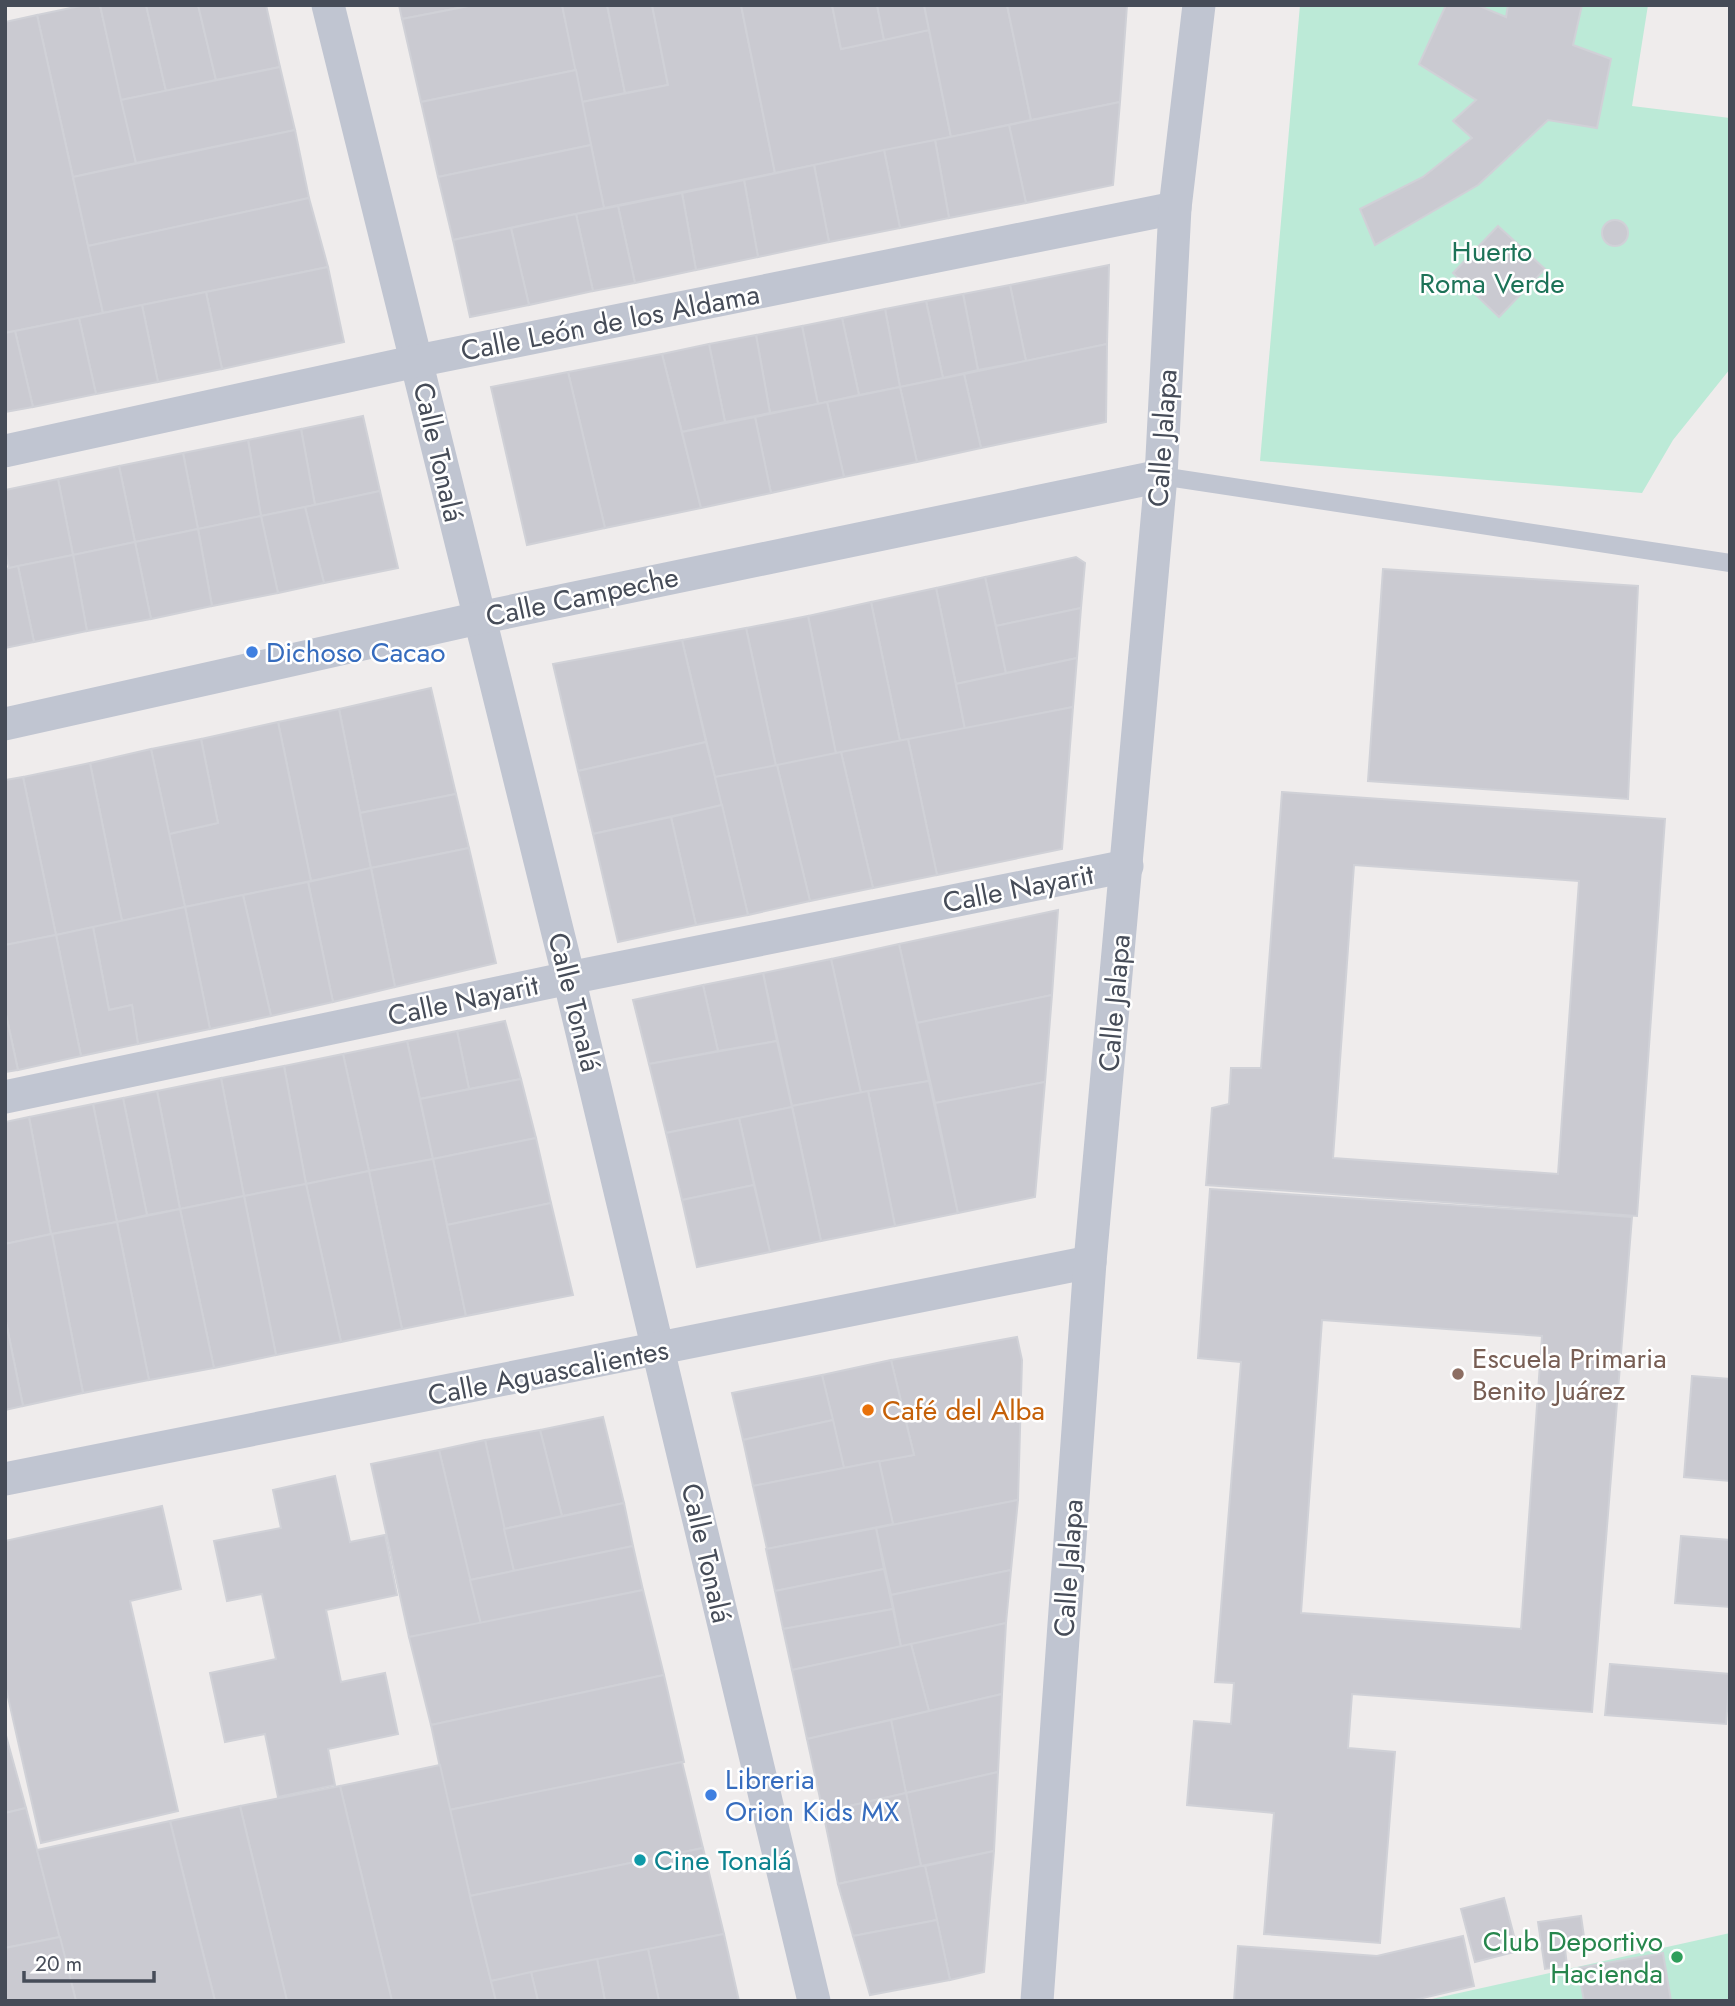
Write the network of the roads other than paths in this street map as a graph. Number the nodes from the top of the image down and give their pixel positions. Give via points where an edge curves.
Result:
1 (328, 5) edge
2 (1199, 5) edge
3 (1175, 208) junction
4 (417, 361) junction
5 (5, 451) edge
6 (1161, 476) junction
7 (1730, 563) edge
8 (478, 618) junction
9 (5, 724) edge
10 (1127, 866) junction
11 (569, 978) junction
12 (5, 1097) edge
13 (1090, 1262) junction
14 (658, 1350) junction
15 (5, 1479) edge
16 (814, 2001) edge
17 (1037, 2001) edge

1 - 4 street, Calle Tonalá
2 - 3 street, Calle Jalapa
3 - 4 street, Calle León de los Aldama
3 - 6 street, Calle Jalapa
4 - 5 street, Calle León de los Aldama
4 - 8 street, Calle Tonalá
6 - 7 lane
6 - 8 street, Calle Campeche
6 - 10 street, Calle Jalapa
8 - 9 street, Calle Campeche
8 - 11 street, Calle Tonalá
10 - 11 street, Calle Nayarit
10 - 13 street, Calle Jalapa
11 - 12 street, Calle Nayarit
11 - 14 street, Calle Tonalá
13 - 14 street, Calle Aguascalientes
13 - 17 street, Calle Jalapa
14 - 15 street, Calle Aguascalientes
14 - 16 street, Calle Tonalá

